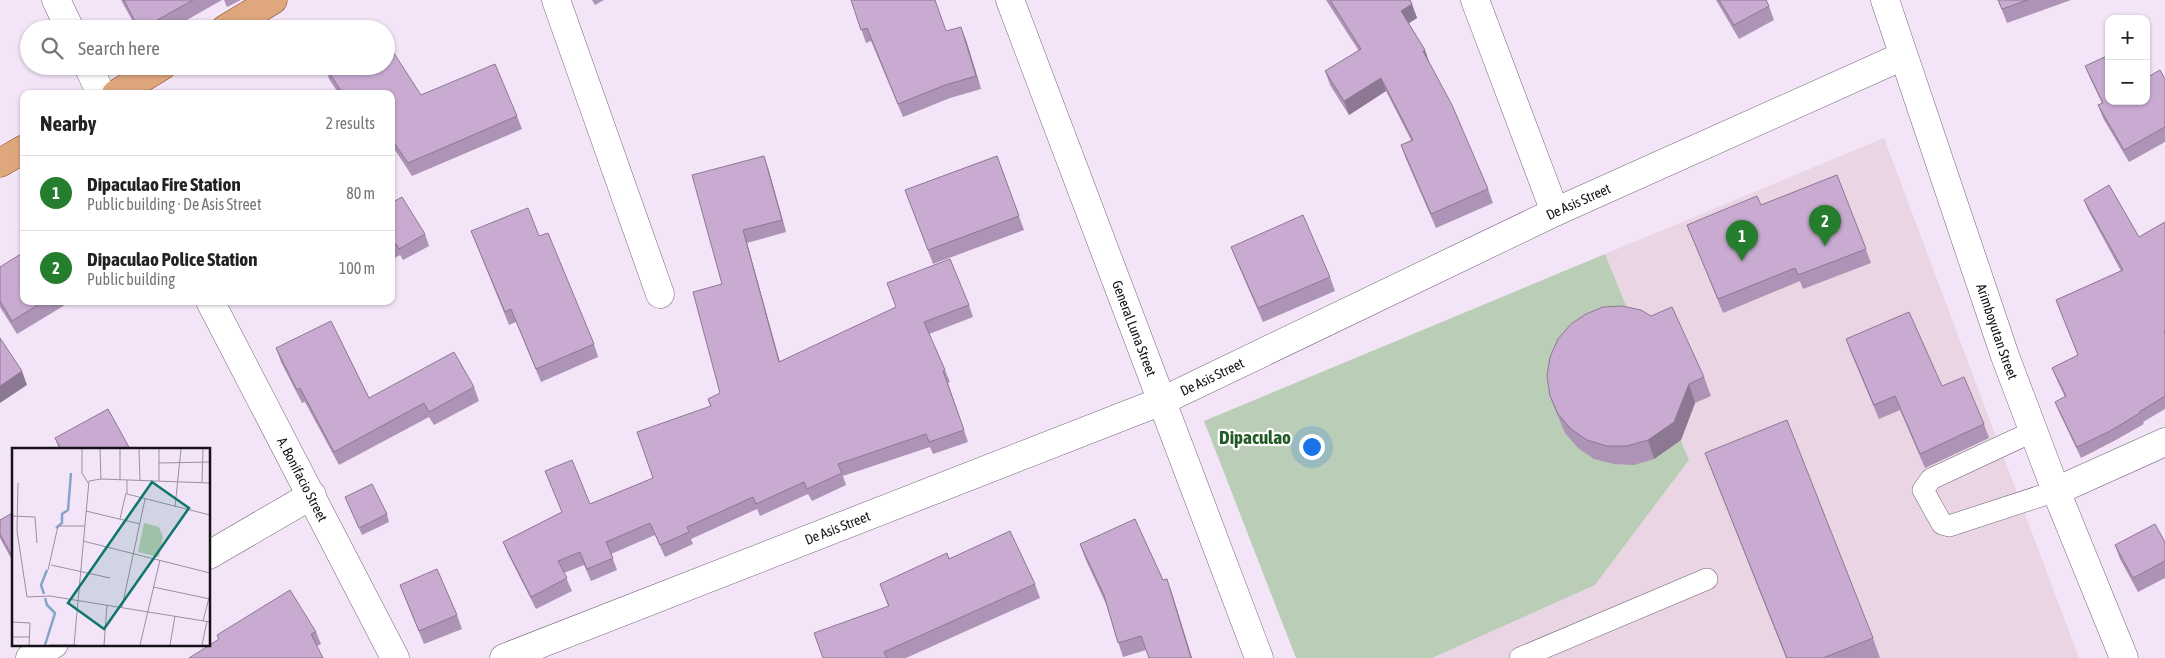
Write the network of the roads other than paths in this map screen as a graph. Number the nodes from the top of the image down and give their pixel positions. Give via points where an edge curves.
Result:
1 (56, 0) edge
2 (273, 0) edge
3 (556, 0) edge
4 (1010, 0) edge
5 (1475, 0) edge
6 (1885, 0) edge
7 (66, 20) edge
8 (240, 20) edge
9 (1903, 56) junction
10 (92, 75) edge
11 (147, 75) edge
12 (99, 90) edge
13 (123, 90) edge
14 (20, 151) edge
15 (0, 163) edge
16 (1555, 212) junction
17 (660, 294) dead end
18 (212, 305) edge
19 (1162, 402) junction
20 (2034, 431) junction
21 (2165, 442) edge
22 (2056, 491) junction
23 (312, 495) junction
24 (210, 554) edge
25 (1707, 579) dead end
26 (51, 646) edge
27 (30, 658) edge
28 (395, 658) edge
29 (504, 658) edge
30 (1259, 658) edge
31 (1520, 658) edge
32 (2124, 658) edge

1 - 7 street
2 - 8 main road
3 - 17 street
4 - 19 street, General Luna Street
5 - 16 street
6 - 9 street, Arimboyutan Street
9 - 16 street, De Asis Street
9 - 20 street, Arimboyutan Street via 2005,356
10 - 12 street
11 - 13 main road
14 - 15 main road
16 - 19 street, De Asis Street
18 - 23 street, A. Bonifacio Street
19 - 29 street, De Asis Street
19 - 30 street, General Luna Street
20 - 22 street, Arimboyutan Street
20 - 22 lane via 1931,479 1923,490 1942,524 1949,526
21 - 22 street
22 - 32 street, Arimboyutan Street
23 - 24 street
23 - 28 street, A. Bonifacio Street
25 - 31 lane
26 - 27 street

